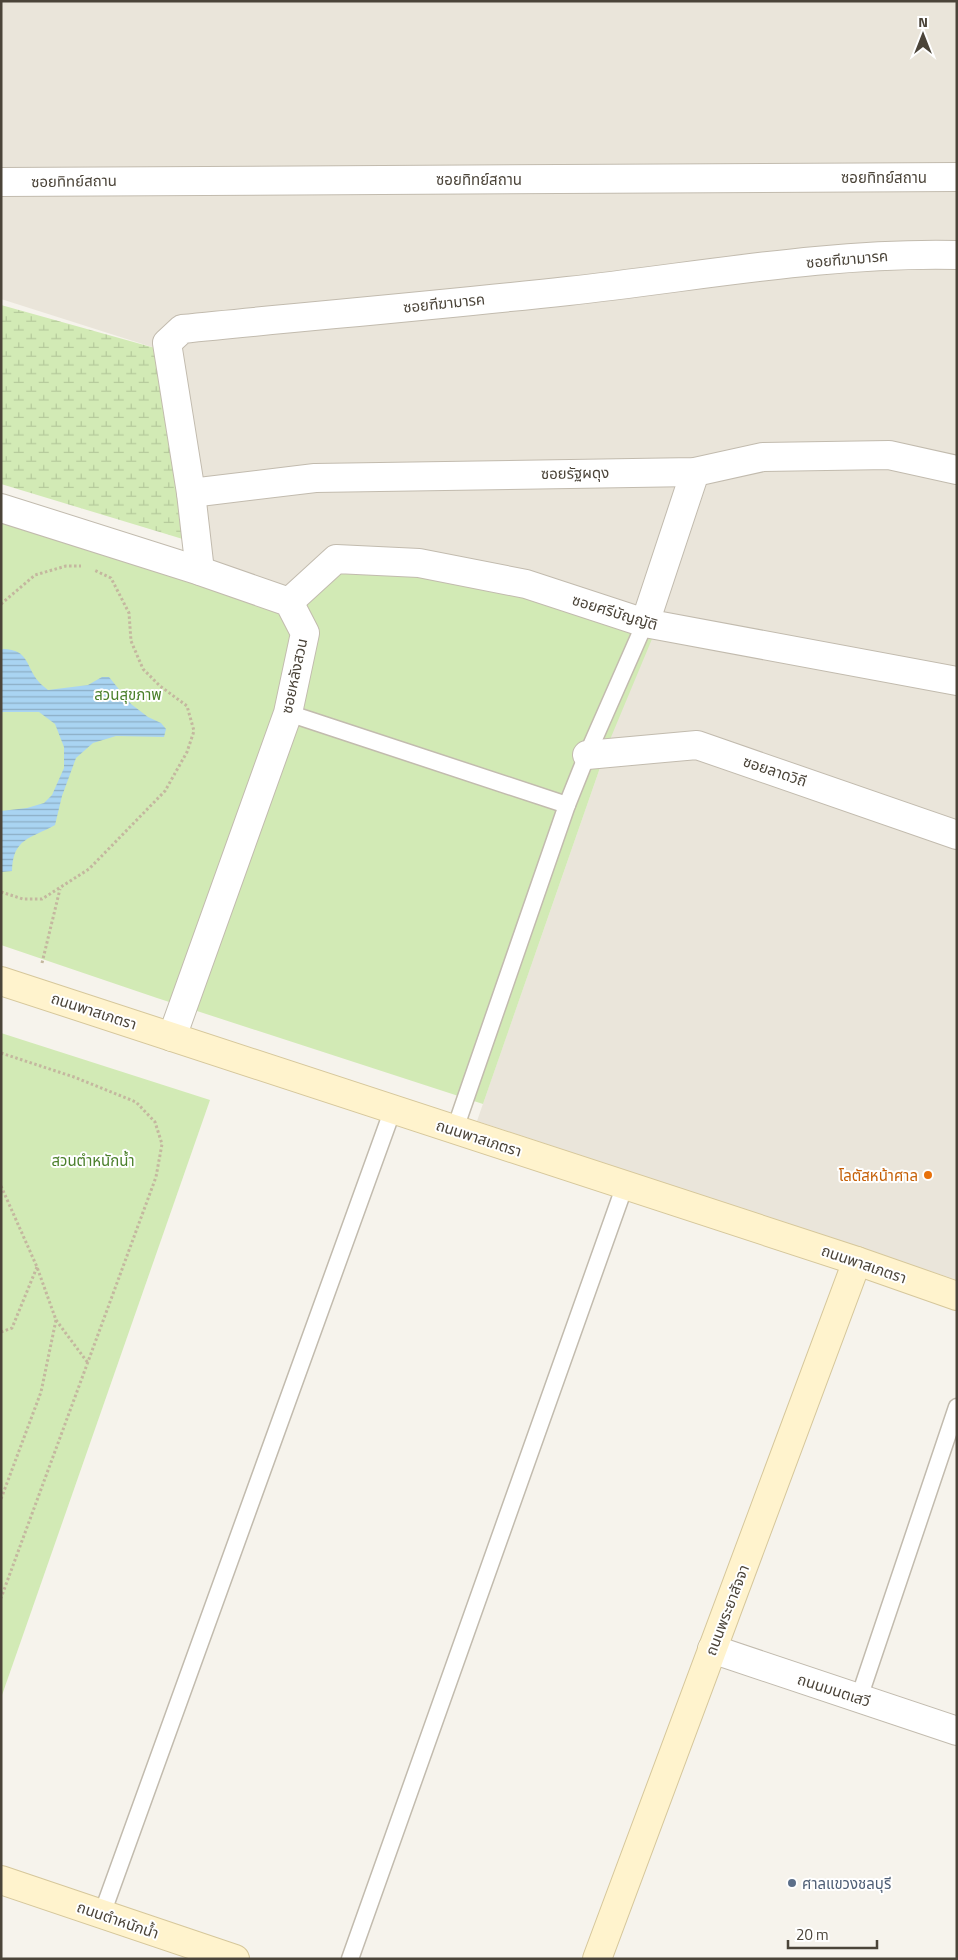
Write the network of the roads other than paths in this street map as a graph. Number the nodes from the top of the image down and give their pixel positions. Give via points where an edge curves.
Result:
1 (957, 177) edge
2 (1, 182) edge
3 (957, 255) edge
4 (957, 470) edge
5 (695, 472) junction
6 (191, 493) junction
7 (1, 508) edge
8 (200, 571) junction
9 (289, 602) junction
10 (645, 623) junction
11 (957, 681) edge
12 (288, 713) junction
13 (587, 755) junction
14 (567, 805) junction
15 (957, 835) edge
16 (1, 981) edge
17 (172, 1037) junction
18 (393, 1109) junction
19 (454, 1130) junction
20 (625, 1185) junction
21 (857, 1261) junction
22 (957, 1296) edge
23 (957, 1407) edge
24 (712, 1649) junction
25 (859, 1698) junction
26 (957, 1731) edge
27 (1, 1880) edge
28 (102, 1914) junction
29 (235, 1959) edge
30 (350, 1959) edge
31 (597, 1959) edge

1 - 2 street, ซอยทิทย์สถาน
3 - 6 street, ซอยฑีฆามารค via 906,254 784,264 567,291 182,329 167,343
4 - 5 street, ซอยรัฐผดุง via 889,455 763,457
5 - 6 street, ซอยรัฐผดุง via 315,478
5 - 10 street
6 - 8 street, ซอยฑีฆามารค
7 - 8 street
8 - 9 street
9 - 10 street, ซอยศรีบัญญัติ via 336,559 419,562 526,584
9 - 12 street, ซอยหลังสวน via 305,634
10 - 11 street, ซอยศรีบัญญัติ
10 - 13 lane
12 - 14 lane
12 - 17 street, ซอยหลังสวน
13 - 14 lane
13 - 15 street, ซอยลาดวิถี via 697,745
14 - 19 lane
16 - 17 street, ถนนพาสเภตรา
17 - 18 street, ถนนพาสเภตรา
18 - 19 street, ถนนพาสเภตรา
18 - 28 lane
19 - 20 street, ถนนพาสเภตรา
20 - 21 street, ถนนพาสเภตรา
20 - 30 lane
21 - 22 street, ถนนพาสเภตรา
21 - 24 street, ถนนพระยาสัจจา
23 - 25 lane
24 - 25 street, ถนนมนตเสวี
24 - 31 street, ถนนพระยาสัจจา
25 - 26 street, ถนนมนตเสวี
27 - 28 street, ถนนตำหนักน้ำ
28 - 29 street, ถนนตำหนักน้ำ

